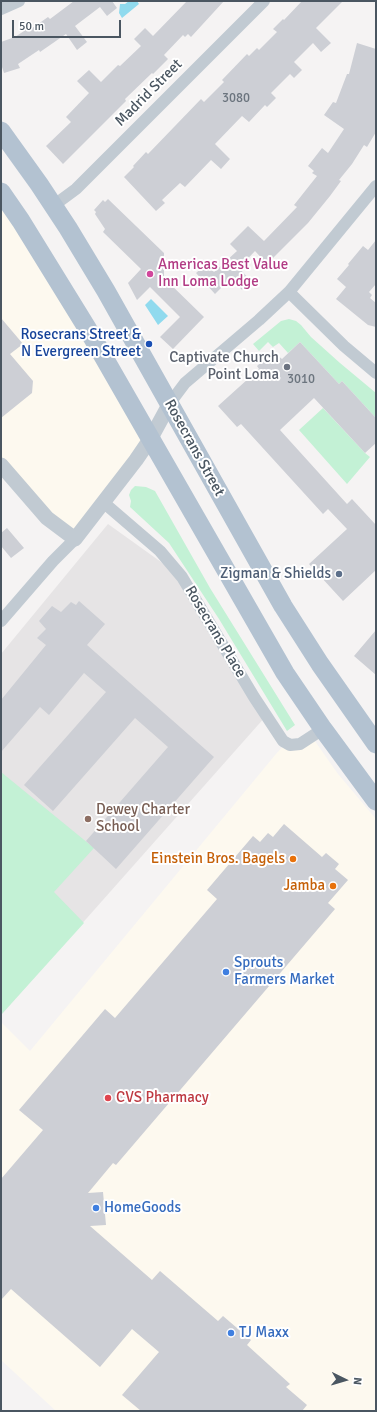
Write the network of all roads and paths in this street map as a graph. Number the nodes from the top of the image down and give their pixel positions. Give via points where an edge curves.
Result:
1 (19, 1) edge
2 (264, 1) edge
3 (1, 9) edge
4 (1, 131) edge
5 (376, 186) edge
6 (1, 192) edge
7 (53, 206) junction
8 (289, 292) junction
9 (376, 373) edge
10 (170, 403) junction
11 (151, 438) junction
12 (1, 465) edge
13 (103, 502) junction
14 (75, 539) junction
15 (1, 621) edge
16 (323, 729) junction
17 (376, 744) edge
18 (376, 801) edge

1 - 3 street
2 - 7 street, Madrid Street via 76,189
4 - 7 main road, Rosecrans Street
5 - 8 street
6 - 11 main road via 87,328
7 - 10 main road, Rosecrans Street via 106,291
8 - 9 street via 344,346
8 - 10 street via 184,383
10 - 11 street
10 - 17 main road, Rosecrans Street via 283,606
11 - 13 street
11 - 16 main road via 266,640
12 - 14 street via 47,518
13 - 14 street
13 - 16 street, Rosecrans Place via 160,551 182,577 283,741 290,745 300,744
14 - 15 street
16 - 18 main road

